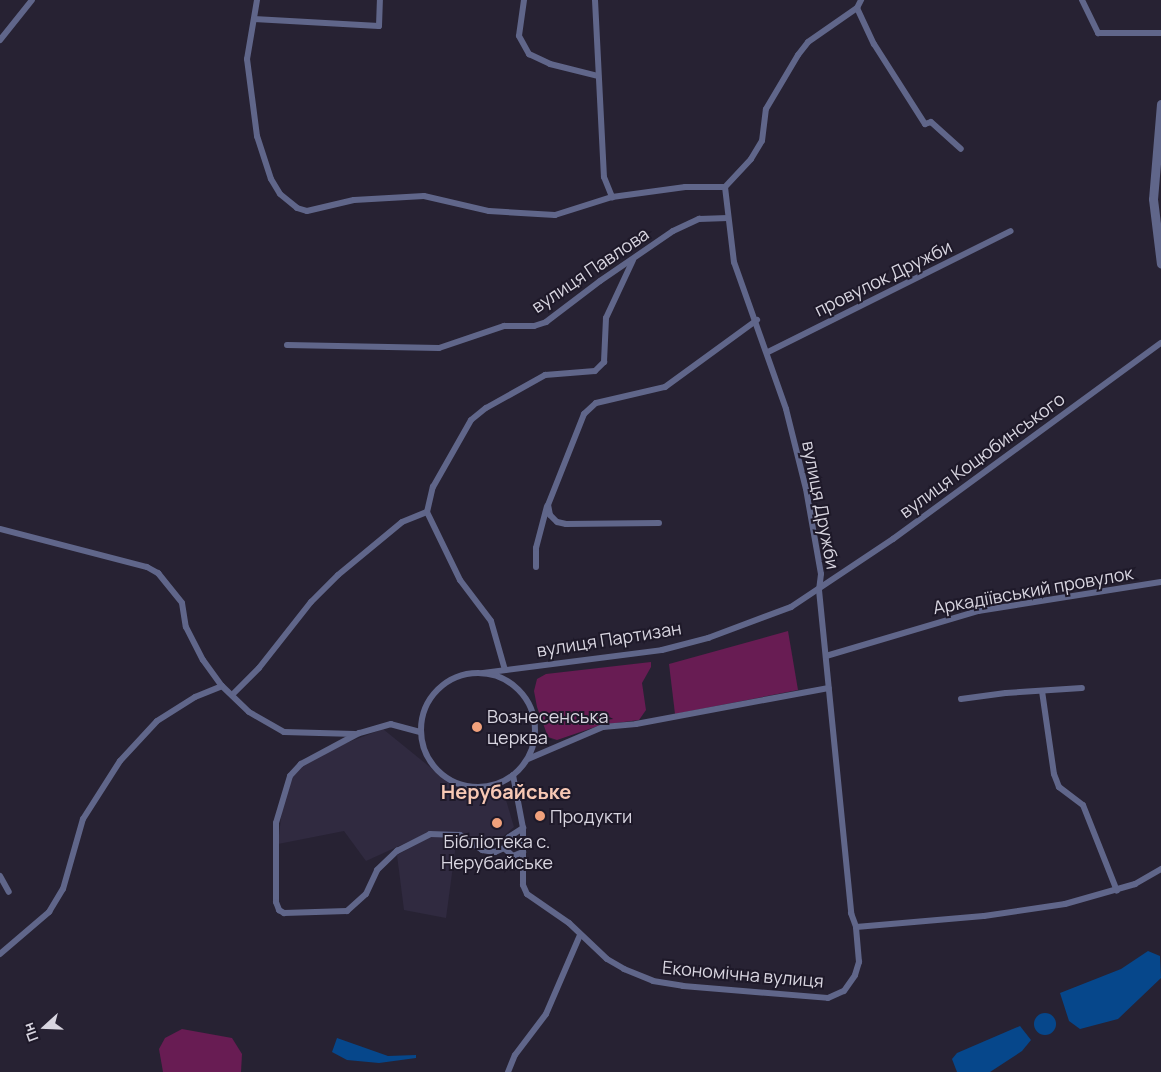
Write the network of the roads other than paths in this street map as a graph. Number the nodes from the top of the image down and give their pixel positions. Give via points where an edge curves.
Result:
1 (32, 0) edge
2 (257, 0) edge
3 (380, 0) edge
4 (524, 0) edge
5 (595, 0) edge
6 (861, 0) edge
7 (1082, 0) edge
8 (857, 8) junction
9 (254, 19) junction
10 (1161, 33) edge
11 (0, 40) edge
12 (598, 76) junction
13 (1161, 104) edge
14 (960, 150) dead end
15 (725, 187) junction
16 (612, 197) junction
17 (728, 218) junction
18 (1011, 231) dead end
19 (633, 260) junction
20 (1161, 264) edge
21 (757, 320) junction
22 (1161, 343) edge
23 (287, 346) dead end
24 (768, 352) junction
25 (548, 505) junction
26 (427, 512) junction
27 (659, 523) dead end
28 (0, 529) edge
29 (536, 567) dead end
30 (1161, 582) edge
31 (819, 590) junction
32 (826, 656) junction
33 (505, 670) junction
34 (483, 672) junction
35 (222, 686) junction
36 (829, 688) junction
37 (1082, 688) dead end
38 (1042, 691) junction
39 (232, 695) junction
40 (961, 699) dead end
41 (420, 732) junction
42 (359, 734) junction
43 (528, 758) junction
44 (513, 776) junction
45 (519, 835) junction
46 (504, 848) junction
47 (523, 852) junction
48 (1161, 869) edge
49 (0, 876) edge
50 (1117, 891) junction
51 (8, 892) dead end
52 (856, 927) junction
53 (580, 935) junction
54 (0, 954) edge
55 (508, 1072) edge

1 - 11 street
2 - 9 street
3 - 9 street via 379,26
4 - 12 street via 519,36 529,54 550,64
5 - 12 street
6 - 8 street
7 - 10 street via 1098,33
8 - 14 street via 874,44 925,124 931,122
8 - 15 street via 808,42 798,55 766,109 762,141 751,159
9 - 16 street via 247,59 257,136 271,179 280,194 297,208 307,211 354,200 424,196 489,211 555,215
12 - 16 street via 604,177
13 - 20 street via 1153,199
15 - 16 street via 700,186
15 - 17 street, вулиця Дружби
17 - 19 street, вулиця Павлова via 699,219
17 - 21 street, вулиця Дружби via 734,262
18 - 24 street, провулок Дружби
19 - 23 street, вулиця Павлова via 600,280 546,322 534,326 504,326 439,348
19 - 26 street via 606,318 604,362 595,371 545,375 471,420 433,488
21 - 24 street, вулиця Дружби
21 - 25 street via 665,387 604,401 588,408
22 - 31 street, вулиця Коцюбинського
24 - 31 street, вулиця Дружби via 806,489 821,574
25 - 27 street via 556,522 566,524
25 - 29 street via 536,548
26 - 33 street via 460,580 491,621
26 - 39 street via 392,530 358,562 338,575
28 - 35 street via 147,567 158,573 182,603 186,627 203,660
30 - 32 street, Аркадіївський провулок via 978,611
31 - 32 street, вулиця Дружби
31 - 33 street, вулиця Партизан via 791,607 708,638 662,650
32 - 36 street, вулиця Дружби
33 - 34 street, вулиця Партизан
34 - 41 street via 456,676 438,688 424,709
34 - 43 street via 510,682 527,700 535,726
35 - 39 street
35 - 54 street via 195,697 157,721 120,760 83,819 62,889 49,912
36 - 43 street via 636,724 603,727
36 - 52 street, вулиця Дружби via 851,912
37 - 38 street
38 - 40 street
38 - 50 street via 1054,774 1059,787 1083,805
39 - 42 street via 249,712 284,732
41 - 42 street via 391,724
41 - 44 street via 432,764 453,782 486,787
42 - 46 street via 301,764 286,784 283,810 276,823 276,902 279,910 347,910 366,894 377,870 397,851 430,834 460,835 482,850 495,852
43 - 44 street
44 - 45 street via 523,828
45 - 46 street via 509,837
45 - 47 street, Економічна вулиця
46 - 47 street via 514,856
47 - 53 street, Економічна вулиця via 525,891
48 - 50 street via 1146,880
49 - 51 street
50 - 52 street via 1024,911
52 - 53 street, Економічна вулиця via 859,962 850,984 840,994 813,999 654,981 624,970
53 - 55 street via 546,1014 515,1055

